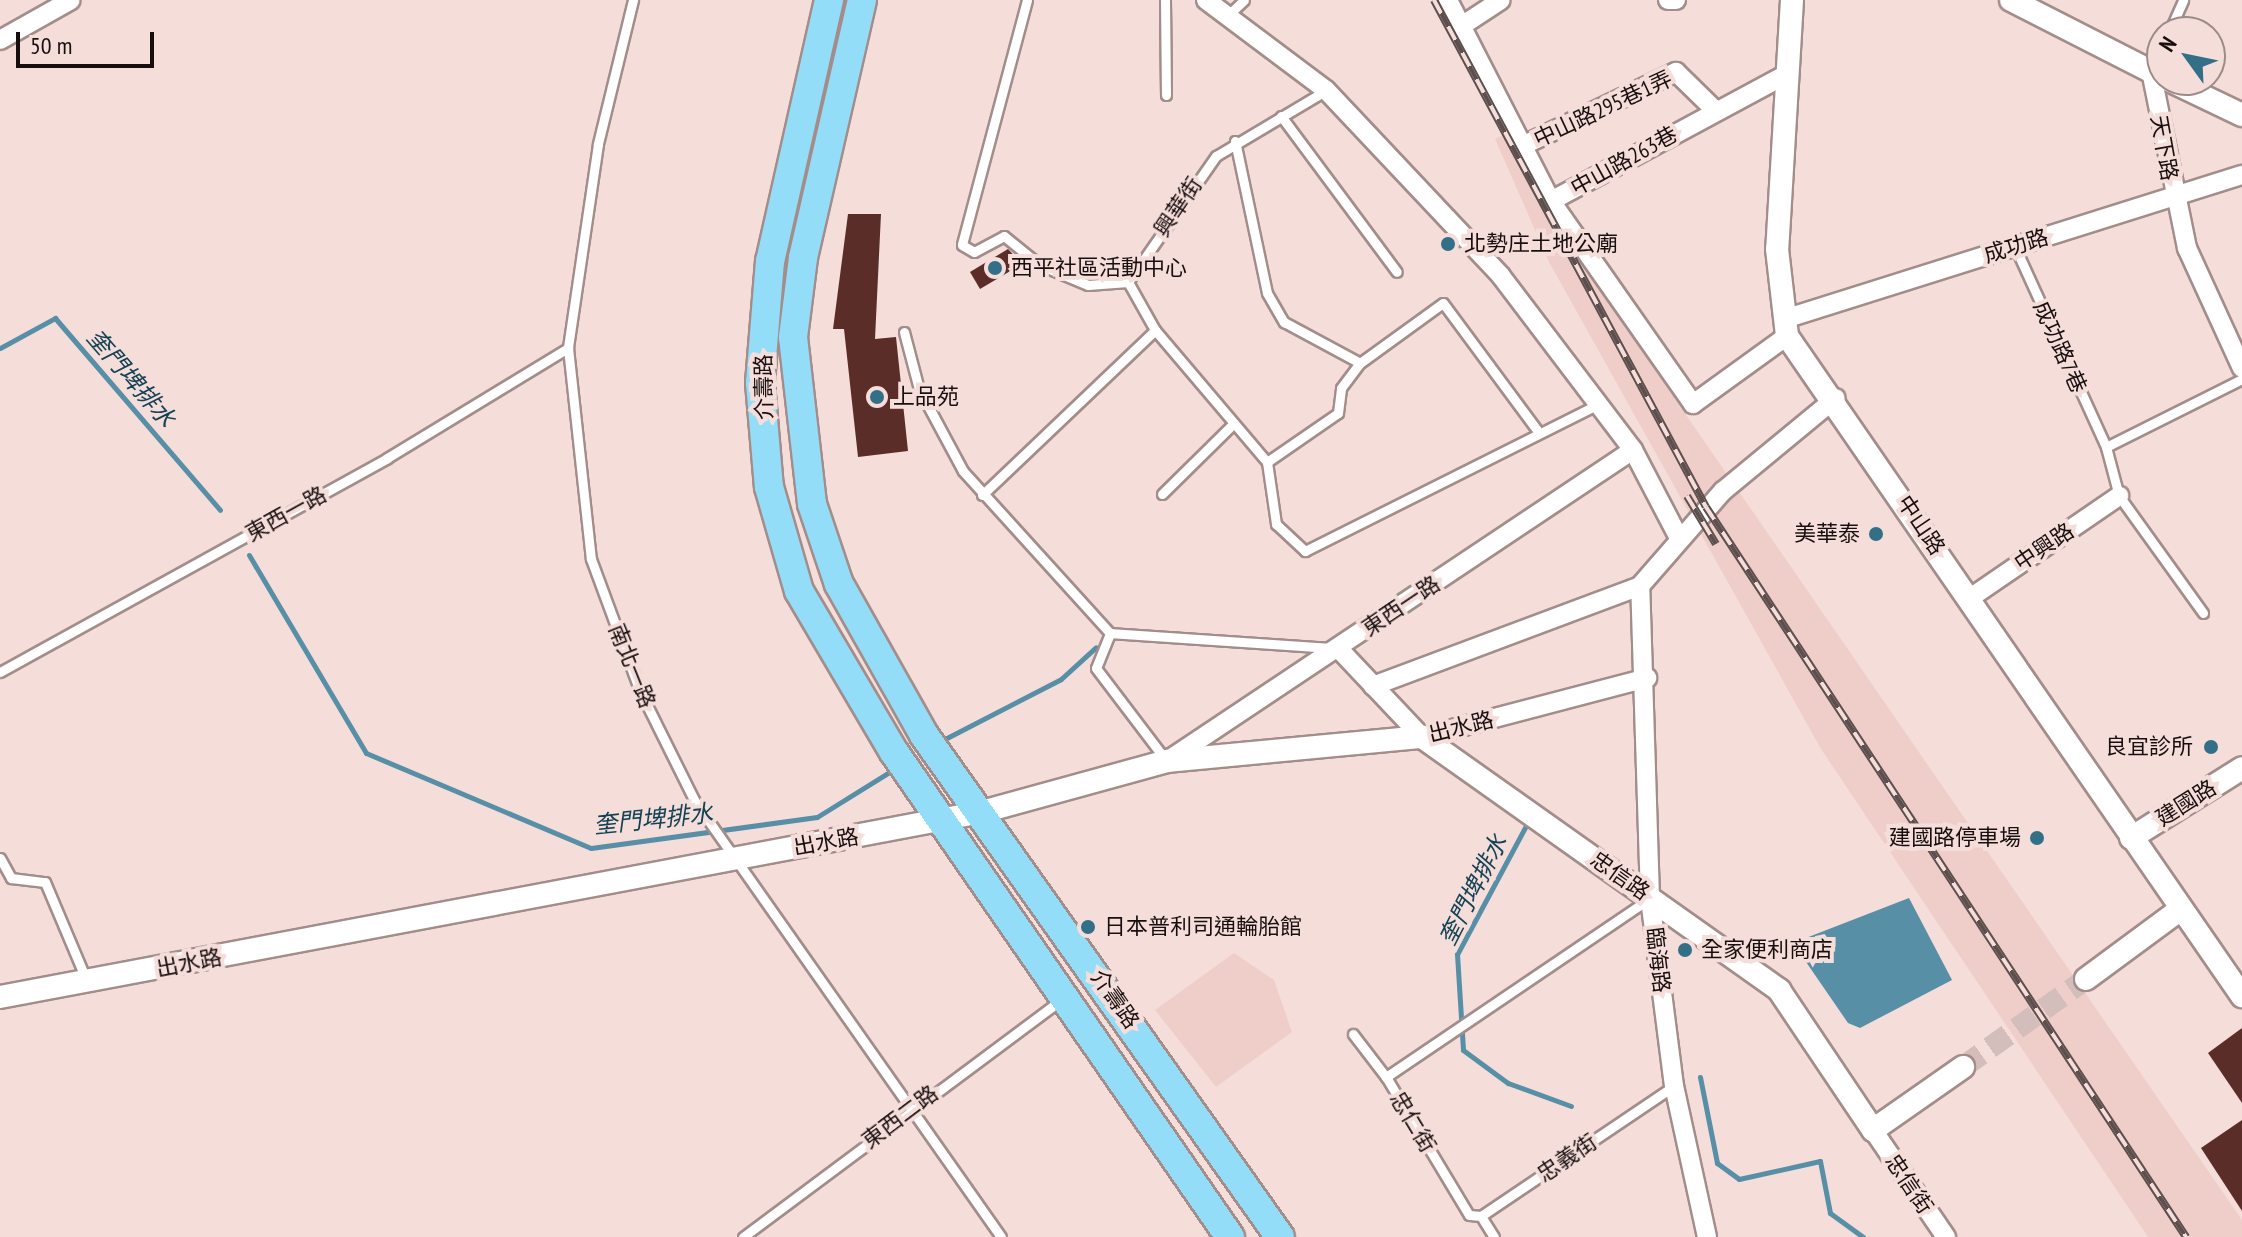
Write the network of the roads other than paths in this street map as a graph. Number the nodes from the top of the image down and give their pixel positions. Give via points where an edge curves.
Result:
1 (71, 0) edge
2 (633, 0) edge
3 (829, 0) edge
4 (862, 0) edge
5 (1027, 0) edge
6 (1165, 0) edge
7 (1206, 0) edge
8 (1244, 0) edge
9 (1448, 0) edge
10 (1501, 0) edge
11 (1668, 0) edge
12 (1676, 0) edge
13 (1792, 0) edge
14 (2011, 0) edge
15 (1227, 16) junction
16 (1463, 25) junction
17 (0, 40) edge
18 (2146, 68) edge
19 (1789, 73) junction
20 (1326, 90) junction
21 (1166, 95) dead end
22 (2163, 96) edge
23 (2203, 96) edge
24 (1716, 111) junction
25 (2242, 115) edge
26 (1281, 116) junction
27 (1235, 141) junction
28 (1522, 146) junction
29 (2242, 175) edge
30 (2173, 197) junction
31 (1551, 201) junction
32 (2015, 247) junction
33 (1397, 272) dead end
34 (1128, 282) junction
35 (1789, 327) junction
36 (1155, 330) junction
37 (904, 332) dead end
38 (568, 348) junction
39 (1360, 363) junction
40 (2242, 368) edge
41 (2242, 379) edge
42 (1836, 398) junction
43 (1600, 403) junction
44 (1693, 404) joint
45 (1233, 424) junction
46 (1537, 430) junction
47 (2106, 447) junction
48 (1633, 450) junction
49 (1267, 462) junction
50 (1162, 494) dead end
51 (982, 495) junction
52 (2119, 496) junction
53 (1679, 538) junction
54 (1640, 586) junction
55 (1970, 598) junction
56 (2203, 613) dead end
57 (1110, 633) junction
58 (1338, 648) junction
59 (0, 672) edge
60 (1647, 678) junction
61 (1373, 686) junction
62 (1422, 737) junction
63 (1167, 761) junction
64 (2242, 768) edge
65 (982, 812) junction
66 (938, 818) junction
67 (2131, 838) junction
68 (731, 852) junction
69 (0, 858) edge
70 (1650, 898) junction
71 (2181, 909) junction
72 (2086, 979) tunnel mouth
73 (87, 983) junction
74 (2242, 996) edge
75 (0, 997) edge
76 (1060, 1001) junction
77 (1353, 1034) dead end
78 (1963, 1067) tunnel mouth
79 (1386, 1077) junction
80 (1674, 1086) junction
81 (911, 1106) junction
82 (1873, 1130) junction
83 (1481, 1216) junction
84 (743, 1237) edge
85 (1001, 1237) edge
86 (1230, 1237) edge
87 (1280, 1237) edge
88 (1494, 1237) edge
89 (1707, 1237) edge
90 (1946, 1237) edge

1 - 17 street
2 - 38 lane, 南北一路 via 598,144
3 - 66 main road, 介壽路 via 770,261 760,383 769,487 799,591
4 - 65 main road, 介壽路 via 803,258 793,337 799,423 812,504 839,584 924,735
5 - 34 lane via 962,245 974,252 1004,236 1040,265 1088,285
6 - 21 lane
7 - 15 street
8 - 15 lane
9 - 16 street
10 - 16 street
11 - 12 street
13 - 19 street, 中山路
14 - 18 street
15 - 20 street
16 - 28 street
19 - 24 street, 中山路263巷
19 - 35 street, 中山路 via 1777,249
20 - 26 lane, 興華街
20 - 43 street via 1501,276
22 - 30 street, 天下路
23 - 25 street
24 - 28 street, 中山路295巷1弄 via 1676,72
24 - 31 street, 中山路263巷
26 - 27 lane, 興華街
26 - 33 lane
27 - 34 lane, 興華街 via 1199,173
27 - 39 lane via 1267,293 1284,322
28 - 31 street
29 - 30 street, 成功路
30 - 32 street, 成功路
30 - 40 street, 天下路 via 2217,322
31 - 44 street, 中山路263巷
32 - 35 street, 成功路
32 - 47 lane, 成功路7巷
34 - 36 lane
35 - 42 street, 中山路
35 - 44 street, 成功路
36 - 45 lane
36 - 51 lane
37 - 51 lane via 919,389
38 - 59 lane, 東西一路
38 - 68 lane, 南北一路 via 591,559 639,689
39 - 46 lane via 1443,303
39 - 49 lane via 1341,388 1338,413
41 - 47 lane
42 - 53 street via 1738,476
42 - 55 street, 中山路
43 - 46 lane
43 - 48 street
45 - 49 lane
45 - 50 lane
46 - 49 lane via 1305,551 1276,524
47 - 52 lane, 成功路7巷
48 - 53 street
48 - 58 street, 東西一路
51 - 57 lane
52 - 55 street, 中興路
52 - 56 lane, 成功路7巷
53 - 54 street
54 - 60 street, 臨海路
54 - 61 street
55 - 67 street, 中山路
57 - 58 lane
57 - 63 lane via 1096,668
58 - 61 street, 忠信路
58 - 63 street, 東西一路
60 - 62 street, 出水路
60 - 70 street, 臨海路
61 - 62 street, 忠信路
62 - 63 street, 出水路
62 - 70 street, 忠信路
63 - 65 street, 出水路
64 - 67 street, 建國路
65 - 66 street, 出水路
65 - 87 main road, 介壽路
66 - 68 street, 出水路
66 - 76 main road, 介壽路
67 - 71 street, 中山路
68 - 73 street, 出水路
68 - 81 lane, 南北一路
69 - 73 lane via 11,878 45,882
70 - 79 lane, 忠仁街
70 - 80 street, 臨海路
70 - 82 street, 忠信路 via 1779,990
71 - 72 street
71 - 74 street, 中山路
73 - 75 street, 出水路
76 - 81 lane, 東西二路
76 - 86 main road, 介壽路
77 - 79 lane
78 - 82 street
79 - 83 lane, 忠仁街 via 1469,1215
80 - 83 lane, 忠義街
80 - 89 street, 臨海路
81 - 84 lane, 東西二路
81 - 85 lane, 南北一路
82 - 90 street, 忠信街
83 - 88 lane

